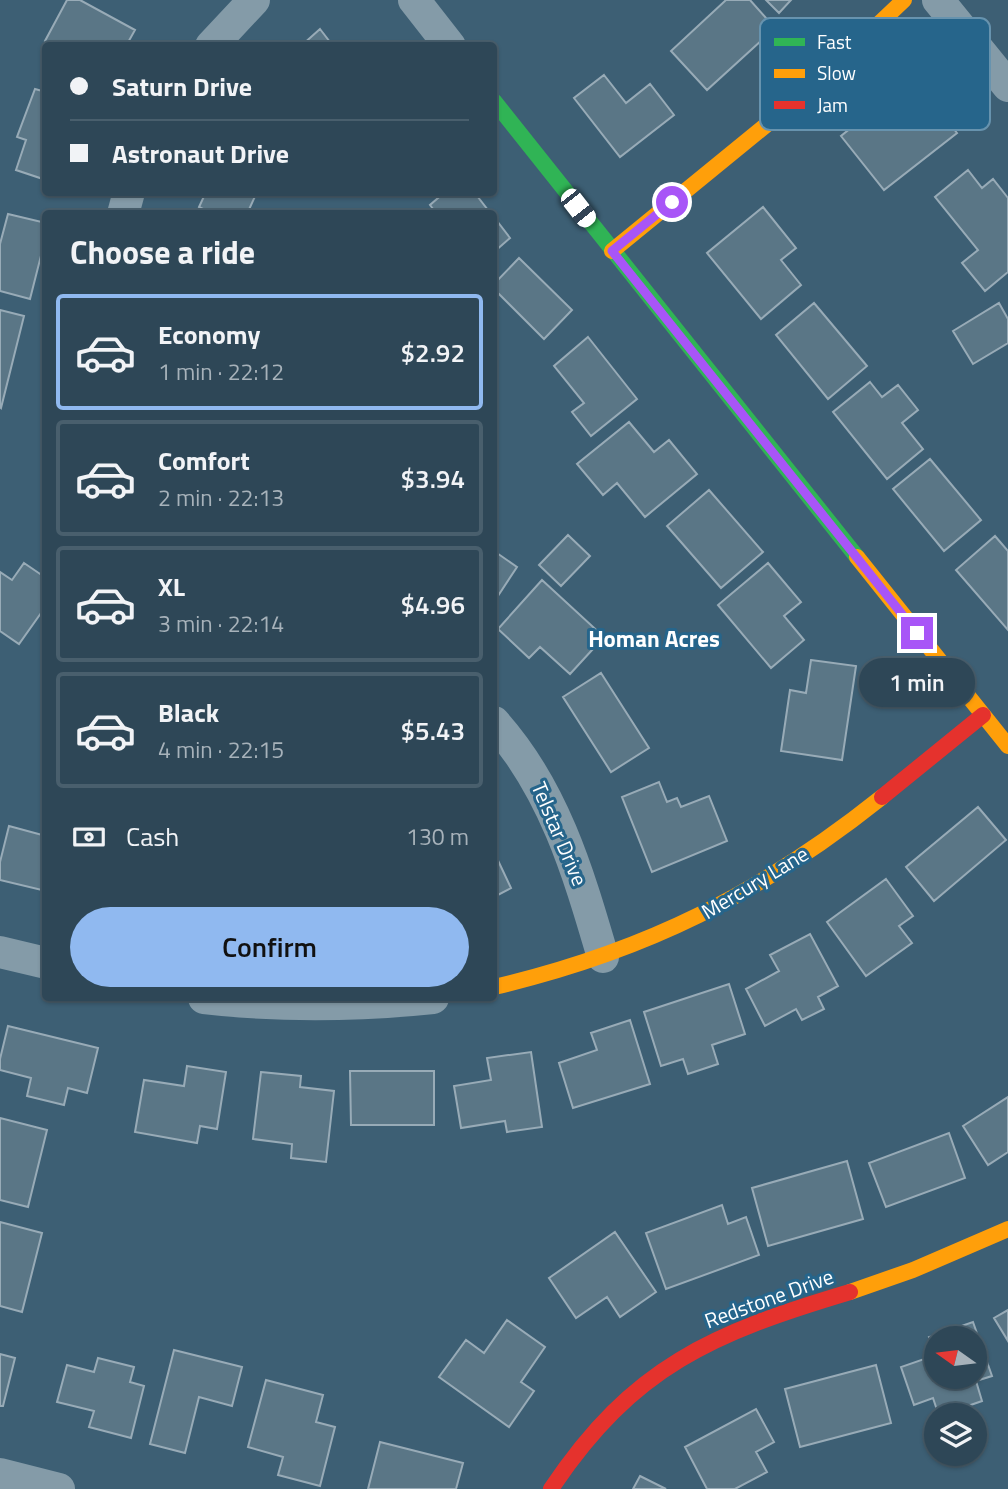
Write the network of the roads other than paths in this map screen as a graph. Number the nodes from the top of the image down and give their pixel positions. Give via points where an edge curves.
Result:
1 (254, 0) edge
2 (414, 0) edge
3 (904, 0) edge
4 (938, 0) edge
5 (885, 18) edge
6 (953, 18) edge
7 (215, 42) edge
8 (447, 42) edge
9 (990, 64) edge
10 (1008, 86) edge
11 (497, 105) edge
12 (760, 130) edge
13 (612, 251) junction
14 (983, 715) junction
15 (497, 726) edge
16 (1008, 746) edge
17 (0, 952) edge
18 (603, 957) junction
19 (42, 962) edge
20 (497, 986) edge
21 (241, 1001) edge
22 (406, 1001) edge
23 (1008, 1230) edge
24 (0, 1474) edge
25 (59, 1489) edge
26 (551, 1489) edge

1 - 7 street
2 - 8 street
3 - 5 street
4 - 6 street
9 - 10 street
11 - 13 street
12 - 13 street
13 - 14 street
14 - 16 street
14 - 18 street, Mercury Lane via 838,831 767,880 695,919
15 - 18 street, Telstar Drive via 525,761 553,811 576,865
17 - 19 street
18 - 20 street, Mercury Lane
21 - 22 street via 302,1006
23 - 26 street, Redstone Drive via 892,1278 757,1321 687,1355 632,1391 606,1416
24 - 25 street

